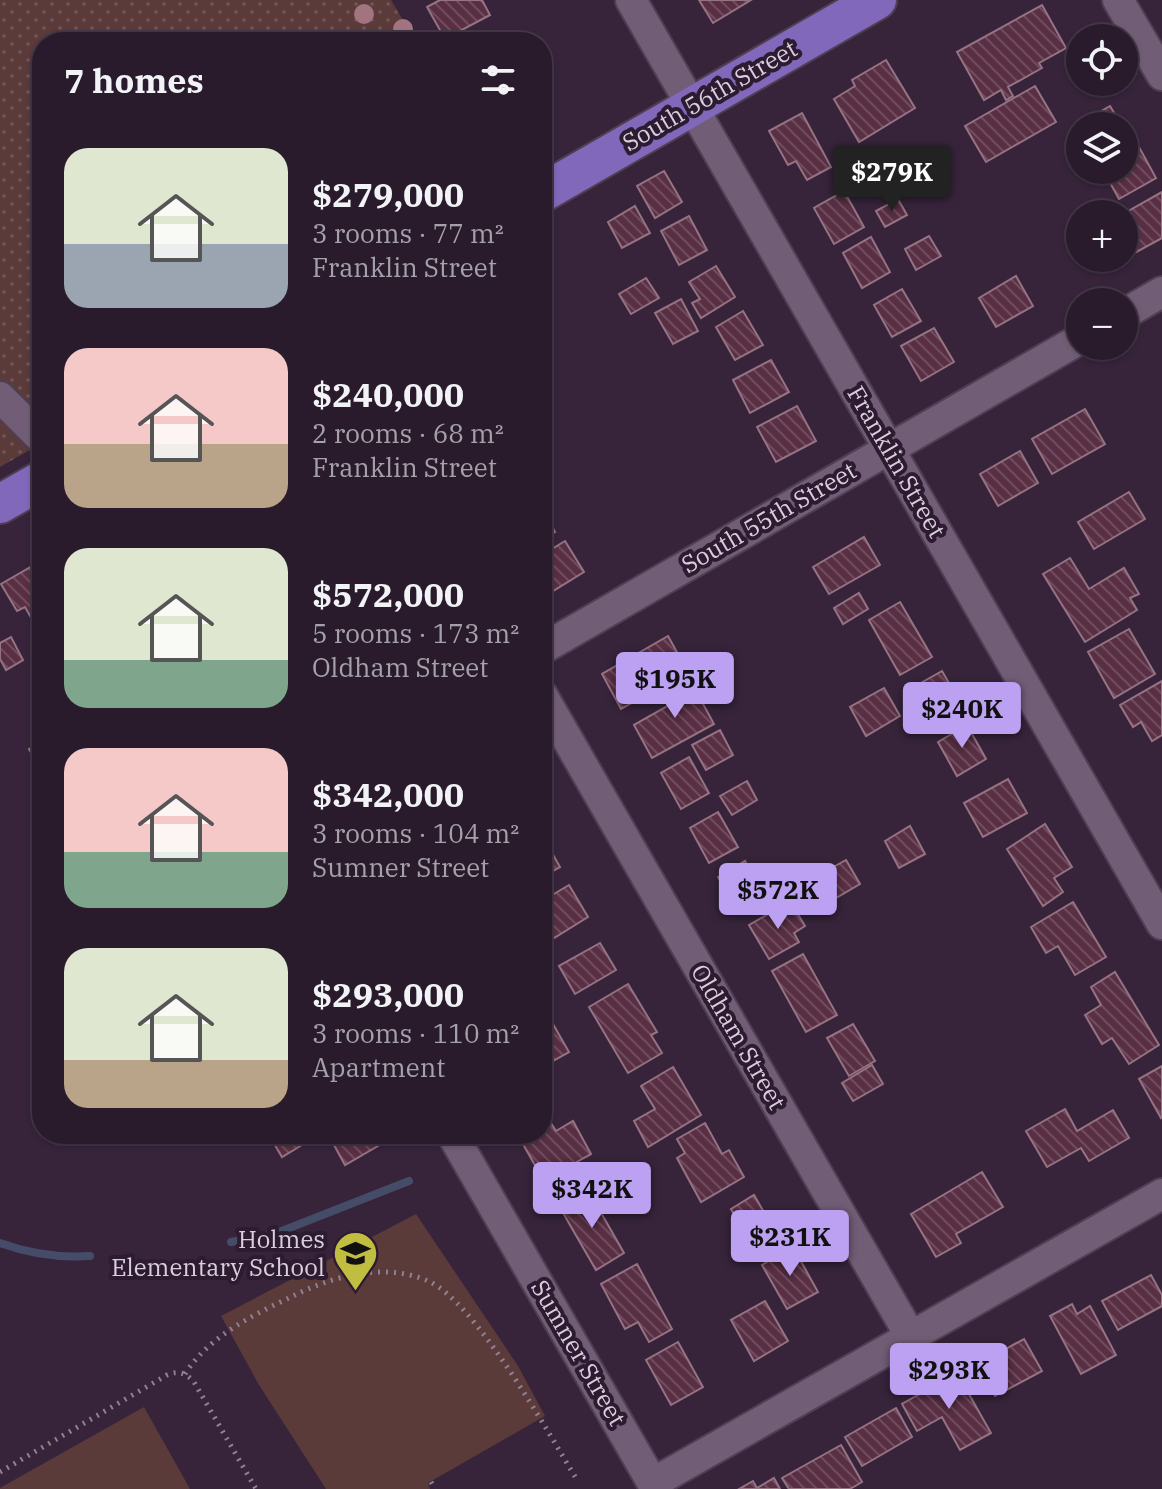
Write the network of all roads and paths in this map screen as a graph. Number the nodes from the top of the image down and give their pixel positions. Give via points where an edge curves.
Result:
1 (631, 0) edge
2 (877, 0) edge
3 (1118, 0) edge
4 (1162, 75) edge
5 (692, 106) junction
6 (552, 187) edge
7 (1162, 292) edge
8 (1138, 306) edge
9 (1066, 347) edge
10 (0, 397) edge
11 (32, 429) edge
12 (889, 449) junction
13 (32, 486) edge
14 (0, 504) edge
15 (552, 643) edge
16 (552, 712) edge
17 (1162, 924) edge
18 (458, 1144) edge
19 (1162, 1194) edge
20 (911, 1337) junction
21 (185, 1374) junction
22 (0, 1472) edge
23 (577, 1480) dead end
24 (431, 1482) dead end
25 (654, 1486) edge
26 (256, 1489) edge
27 (435, 1489) edge

1 - 5 street, Franklin Street
2 - 5 main road, South 56th Street
3 - 4 street
5 - 6 main road, South 56th Street
5 - 12 street, Franklin Street
7 - 8 street
9 - 12 street, South 55th Street
10 - 11 street
12 - 15 street, South 55th Street
12 - 17 street, Franklin Street
13 - 14 main road
16 - 20 street, Oldham Street
18 - 25 street, Sumner Street
19 - 20 street
20 - 25 street
21 - 22 path via 167,1375
21 - 23 path via 225,1333 313,1286 374,1272 416,1277 443,1291 469,1317 521,1388
21 - 26 path
24 - 27 path

